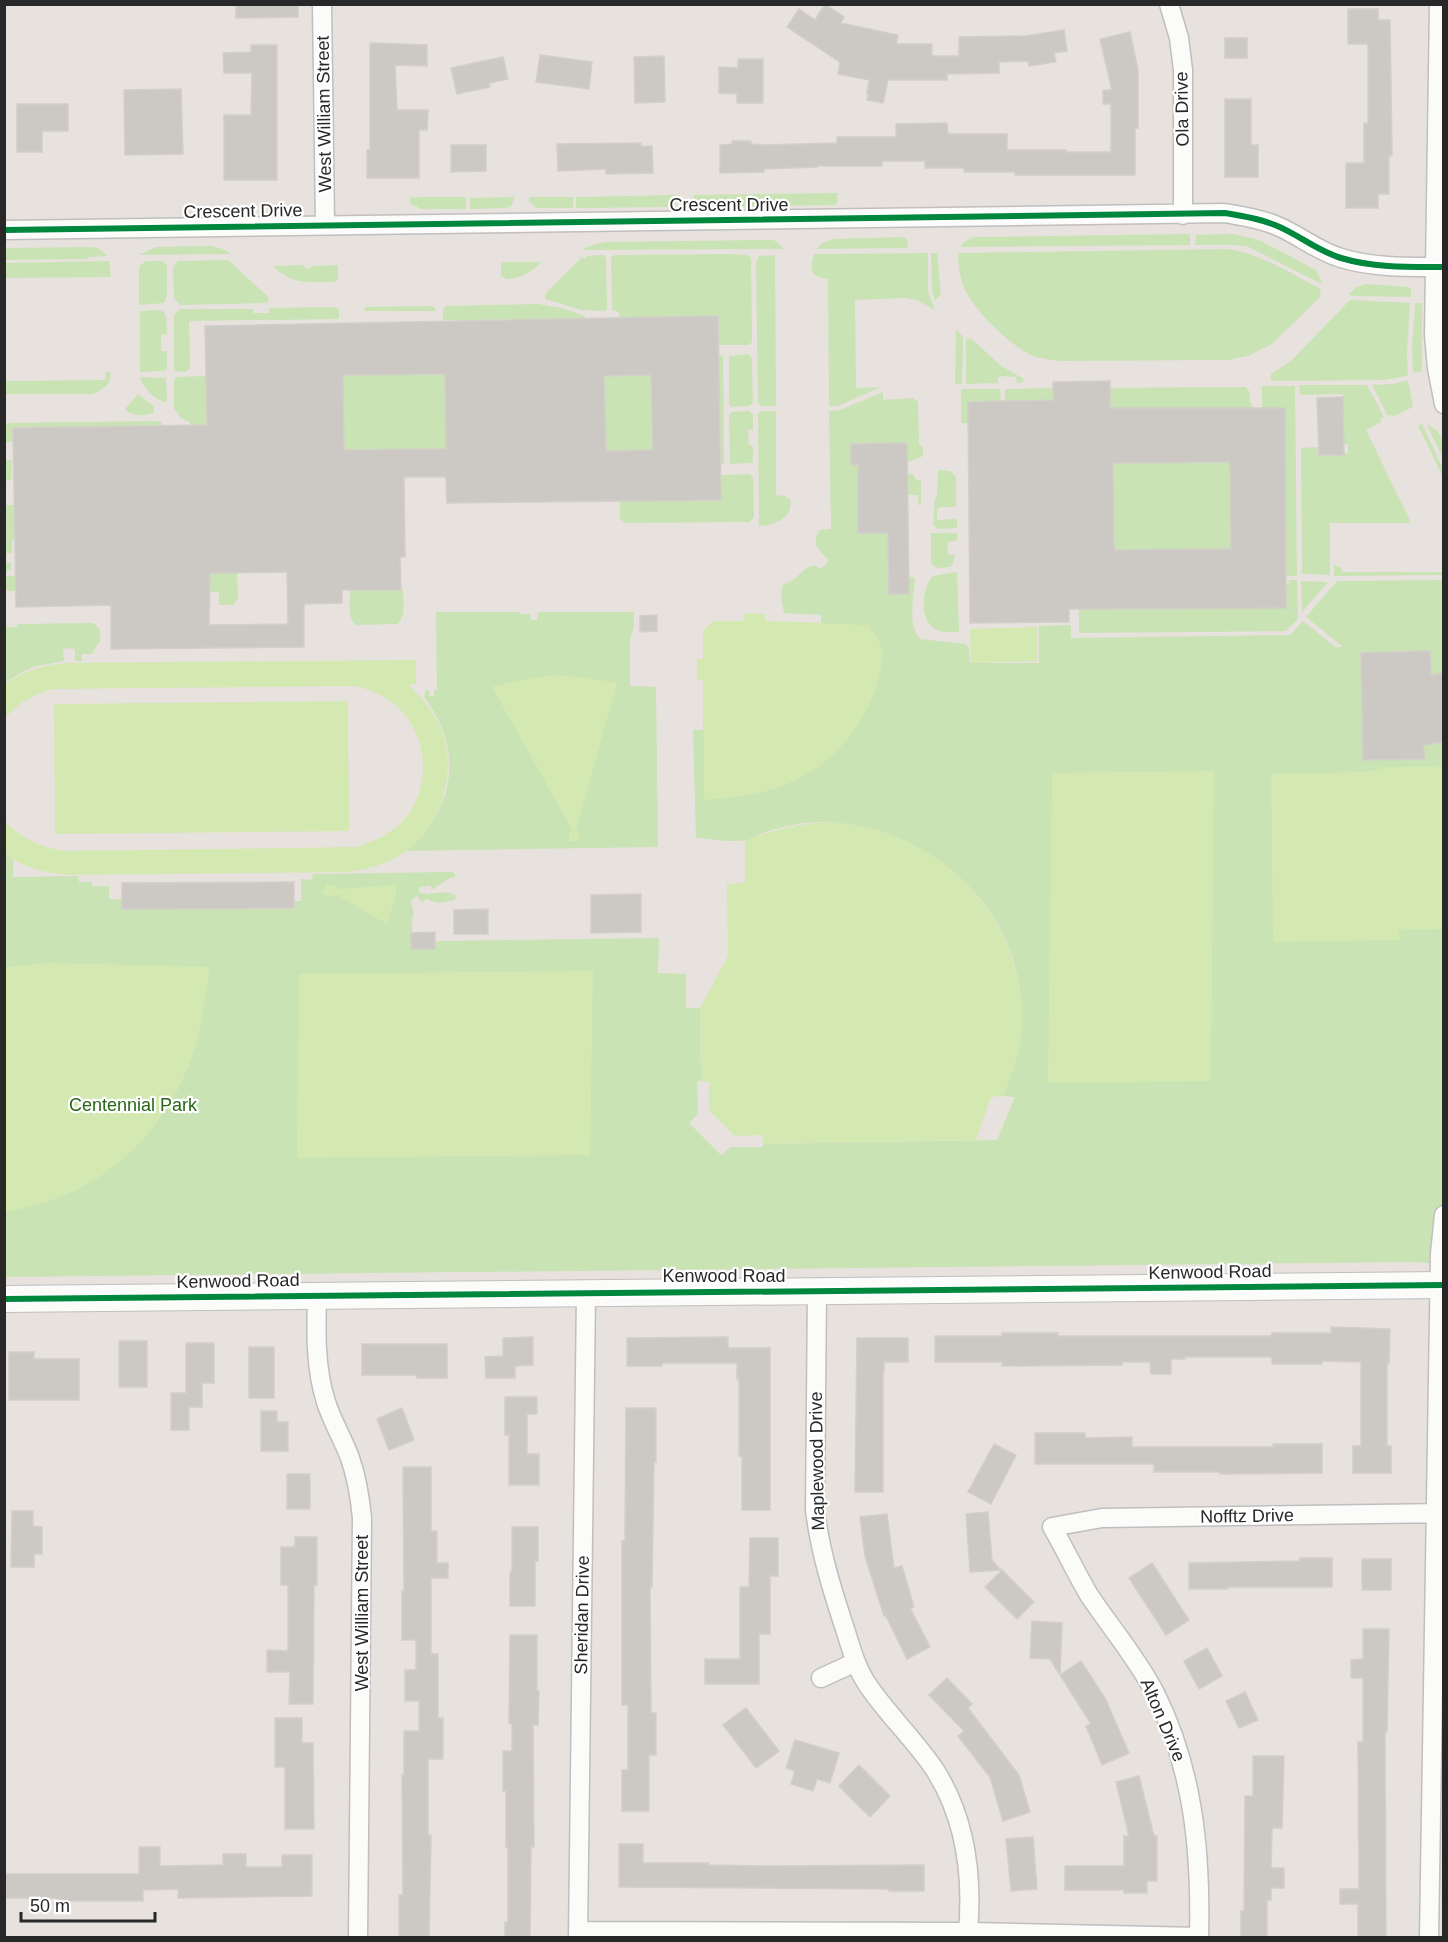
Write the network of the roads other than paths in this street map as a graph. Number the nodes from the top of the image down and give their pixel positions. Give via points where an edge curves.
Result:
1 (322, 4) edge
2 (1169, 4) edge
3 (1439, 4) edge
4 (1183, 215) junction
5 (325, 224) junction
6 (4, 230) edge
7 (1440, 267) edge
8 (1443, 404) edge
9 (1443, 1215) edge
10 (1442, 1285) edge
11 (817, 1291) junction
12 (586, 1293) junction
13 (317, 1296) junction
14 (4, 1299) edge
15 (1440, 1513) edge
16 (1052, 1527) joint
17 (856, 1662) junction
18 (821, 1678) dead end
19 (968, 1932) junction
20 (578, 1934) edge
21 (1199, 1937) edge
22 (357, 1938) edge
23 (1429, 1938) edge

1 - 5 street, West William Street
2 - 4 street, Ola Drive via 1183,70
3 - 7 street
4 - 5 street, Crescent Drive
4 - 7 street, Crescent Drive via 1225,213 1256,218 1320,250 1364,264
5 - 6 street, Crescent Drive
7 - 8 street via 1434,335
9 - 10 street
10 - 11 street, Kenwood Road
10 - 15 street
11 - 12 street, Kenwood Road
11 - 17 street, Maplewood Drive via 815,1510 828,1579
12 - 13 street, Kenwood Road
12 - 20 street, Sheridan Drive
13 - 14 street, Kenwood Road
13 - 22 street, West William Street via 320,1378 360,1490 362,1518
15 - 16 street, Nofftz Drive via 1102,1518
15 - 23 street
16 - 21 street, Alton Drive via 1089,1593 1136,1660 1173,1736 1194,1814
17 - 18 street
17 - 19 street, Maplewood Drive via 867,1683 934,1769 957,1814 968,1861
19 - 20 street
19 - 21 street

